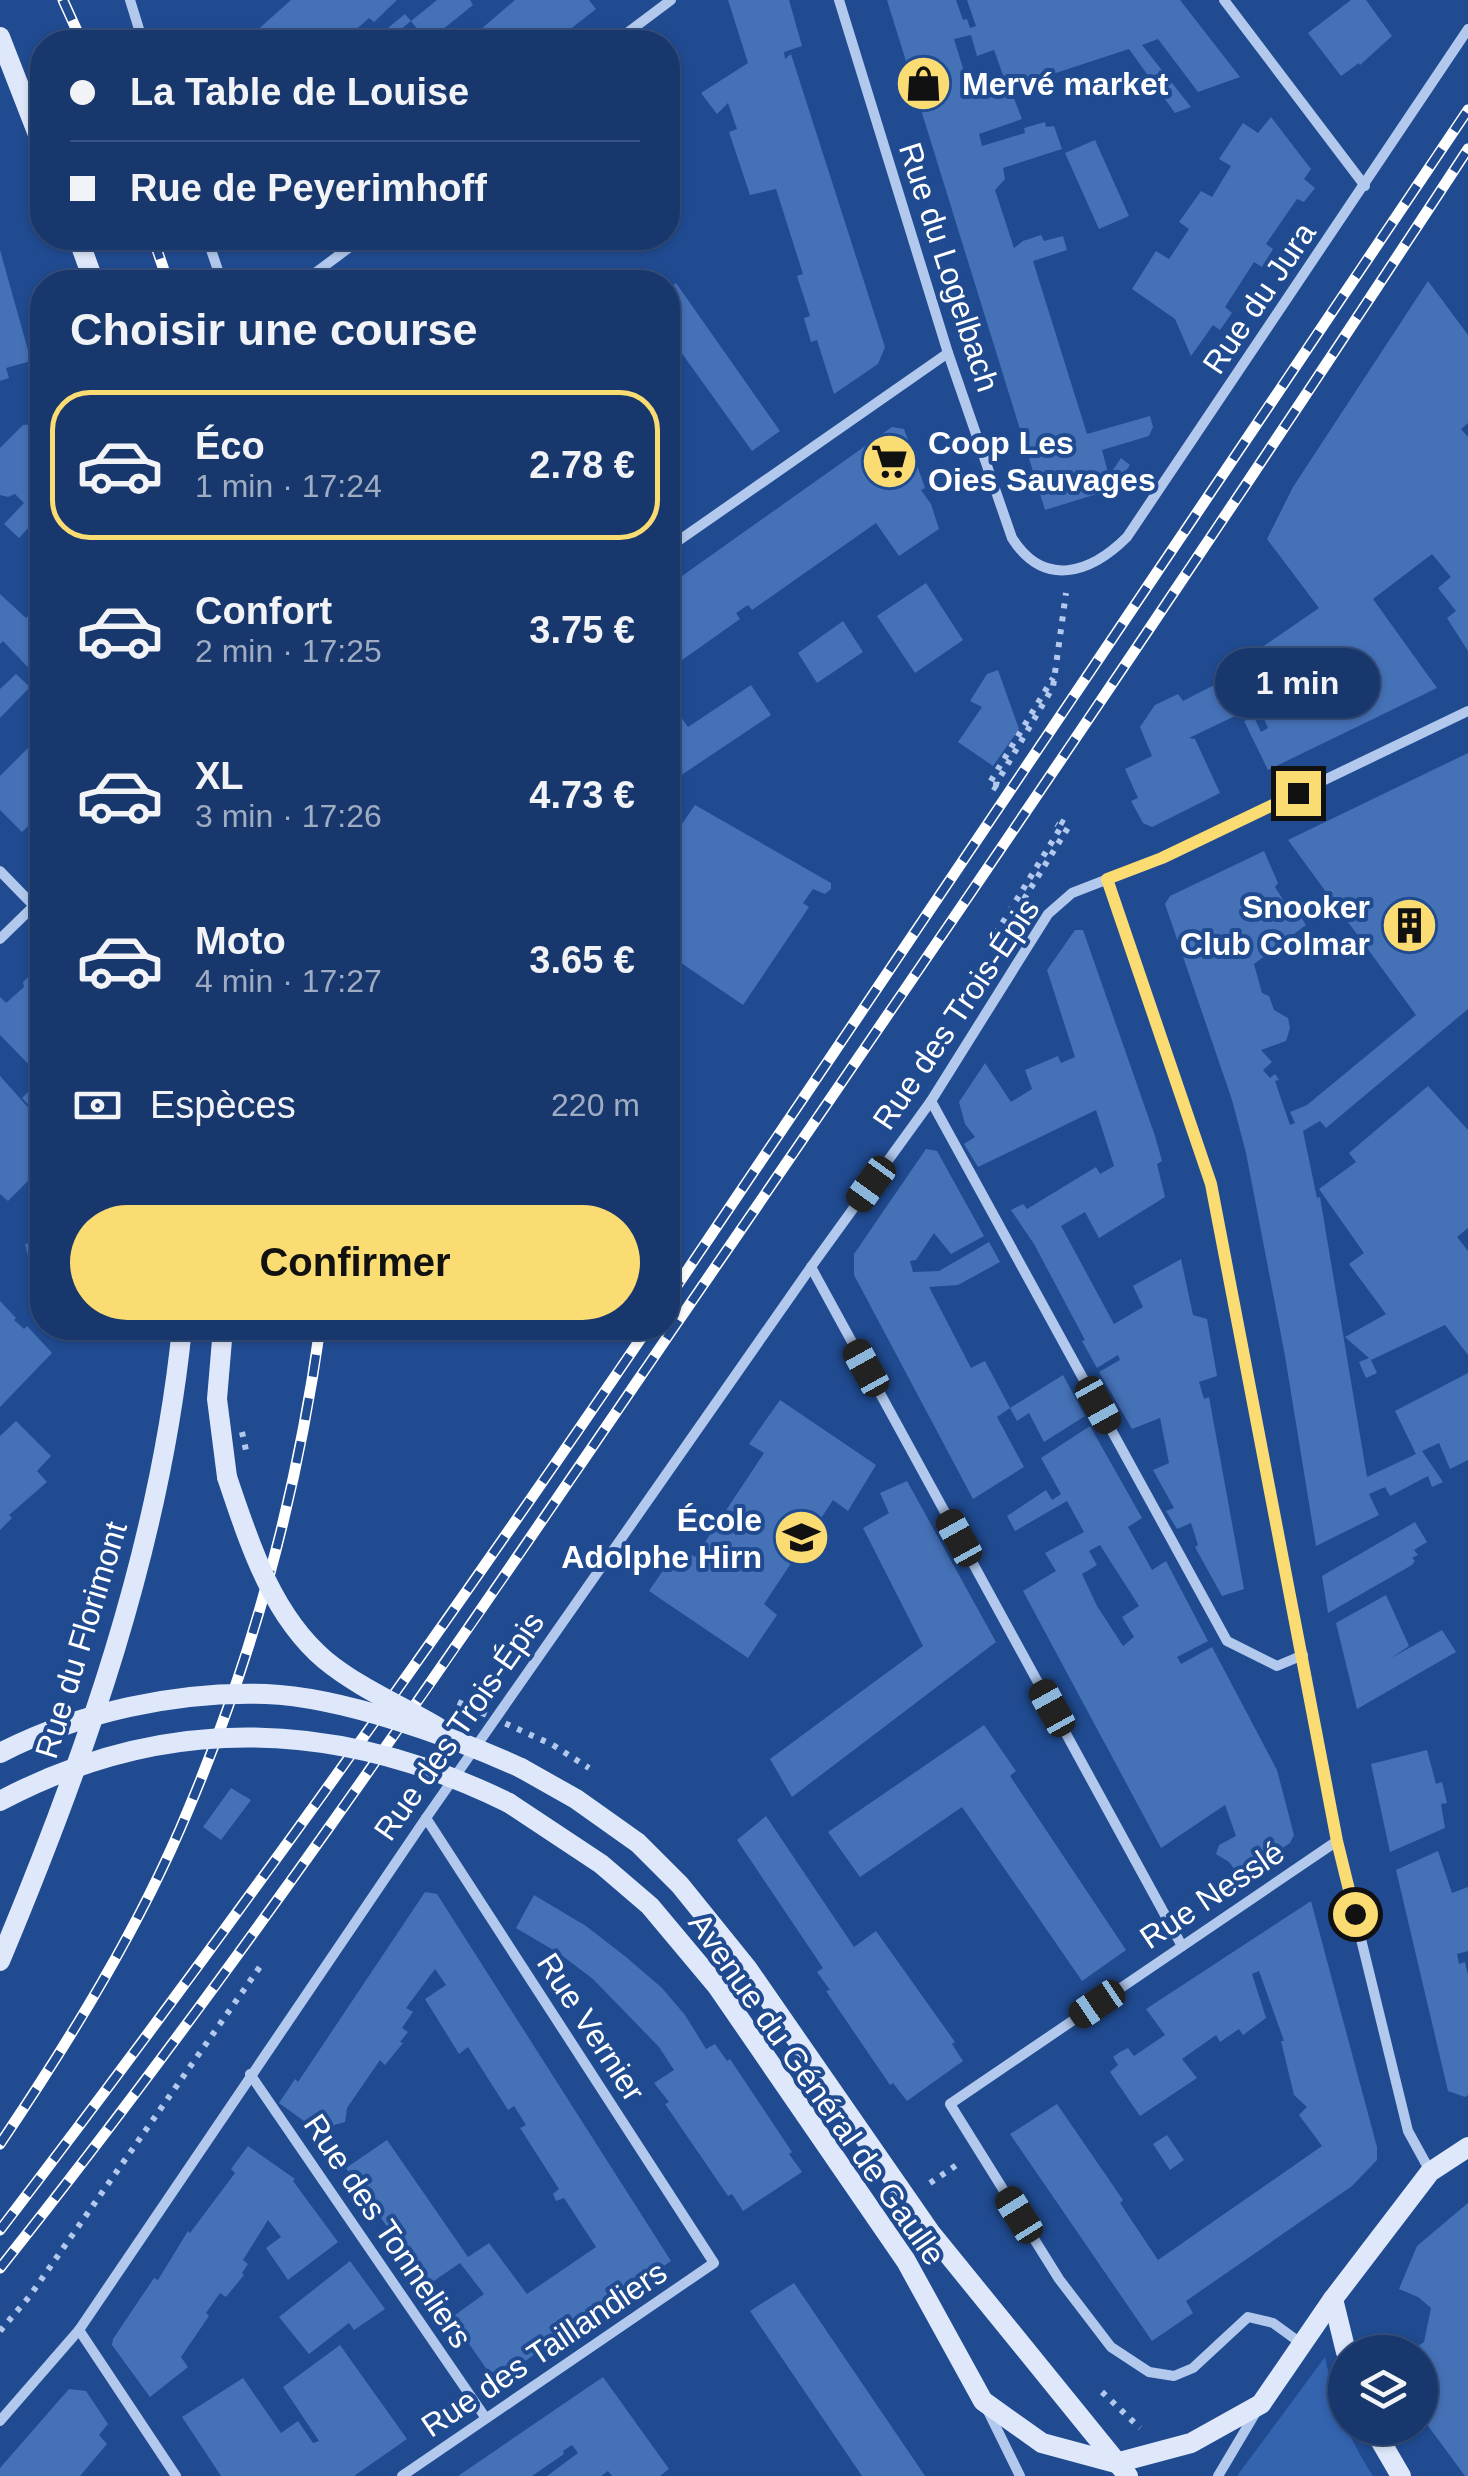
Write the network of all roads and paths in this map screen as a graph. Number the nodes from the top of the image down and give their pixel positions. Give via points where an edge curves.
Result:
1 (130, 0) edge
2 (671, 0) edge
3 (839, 0) edge
4 (1224, 0) edge
5 (1468, 29) edge
6 (140, 30) edge
7 (632, 30) edge
8 (0, 37) edge
9 (30, 114) edge
10 (1365, 186) junction
11 (346, 250) edge
12 (319, 270) edge
13 (948, 353) junction
14 (680, 540) edge
15 (1069, 572) junction
16 (1468, 712) edge
17 (998, 787) dead end
18 (1057, 822) dead end
19 (0, 871) edge
20 (1107, 879) junction
21 (30, 895) edge
22 (30, 910) edge
23 (0, 940) edge
24 (988, 945) dead end
25 (931, 1101) junction
26 (811, 1266) junction
27 (180, 1340) edge
28 (222, 1340) edge
29 (1303, 1655) junction
30 (463, 1742) junction
31 (0, 1753) edge
32 (0, 1801) edge
33 (426, 1818) junction
34 (1337, 1841) junction
35 (1182, 1946) junction
36 (0, 1960) edge
37 (264, 1961) dead end
38 (250, 2074) junction
39 (1468, 2147) edge
40 (979, 2151) junction
41 (1430, 2172) junction
42 (927, 2186) dead end
43 (714, 2263) joint
44 (1334, 2299) junction
45 (79, 2330) junction
46 (0, 2331) edge
47 (1342, 2335) edge
48 (1302, 2344) junction
49 (983, 2401) junction
50 (1261, 2404) junction
51 (485, 2418) junction
52 (0, 2421) edge
53 (1383, 2445) edge
54 (1122, 2469) edge
55 (176, 2476) edge
56 (402, 2476) edge
57 (1020, 2476) edge
58 (1218, 2476) edge
59 (1401, 2476) edge

1 - 6 street
2 - 7 street
3 - 13 street, Rue du Logelbach
4 - 10 street
5 - 10 street, Rue du Jura
8 - 9 main road
10 - 15 street, Rue du Jura via 1127,536 1092,565
11 - 12 street
13 - 14 street
13 - 15 street, Rue du Logelbach via 1012,538 1024,557
15 - 17 path via 1054,677 989,784
16 - 20 street, Rue des Trois-Épis
18 - 24 path via 1062,827
19 - 21 street
20 - 25 street, Rue des Trois-Épis via 1072,893 1048,914
20 - 29 street via 1211,1184
22 - 23 street
25 - 26 street, Rue des Trois-Épis
25 - 29 street via 1227,1641 1277,1666
26 - 33 street, Rue des Trois-Épis
26 - 35 street
27 - 36 main road, Rue du Florimont via 166,1442 119,1637
28 - 30 main road, bridge via 217,1399 227,1477 254,1558 299,1634 326,1661
29 - 34 street
30 - 31 main road, Avenue du Général de Gaulle, bridge via 324,1702 211,1695 92,1716
30 - 54 main road, Avenue du Général de Gaulle, bridge via 576,1799 638,1843 680,1885 748,1968 930,2232
32 - 49 main road, Avenue du Général de Gaulle, bridge via 86,1763 138,1749 264,1736 403,1760 509,1803 601,1864 650,1906 716,1986 906,2262
33 - 38 street, Rue des Trois-Épis
33 - 43 street, Rue Vernier
34 - 35 street, Rue Nesslé
34 - 41 street via 1408,2131
35 - 40 street, Rue Nesslé via 950,2104
37 - 46 path
38 - 45 street, Rue des Trois-Épis
38 - 51 street, Rue des Tonneliers
39 - 41 main road
40 - 42 path
40 - 48 street, Rue Nesslé via 1111,2348 1150,2372 1174,2376 1193,2368 1248,2317 1273,2323
41 - 44 main road
43 - 51 street, Rue des Taillandiers
44 - 47 main road
44 - 48 main road
45 - 52 street, Rue des Trois-Épis
45 - 55 street
48 - 50 main road
49 - 54 main road via 1042,2443
49 - 57 street
50 - 54 main road via 1191,2443
50 - 58 street
51 - 56 street, Rue des Taillandiers
53 - 59 main road

